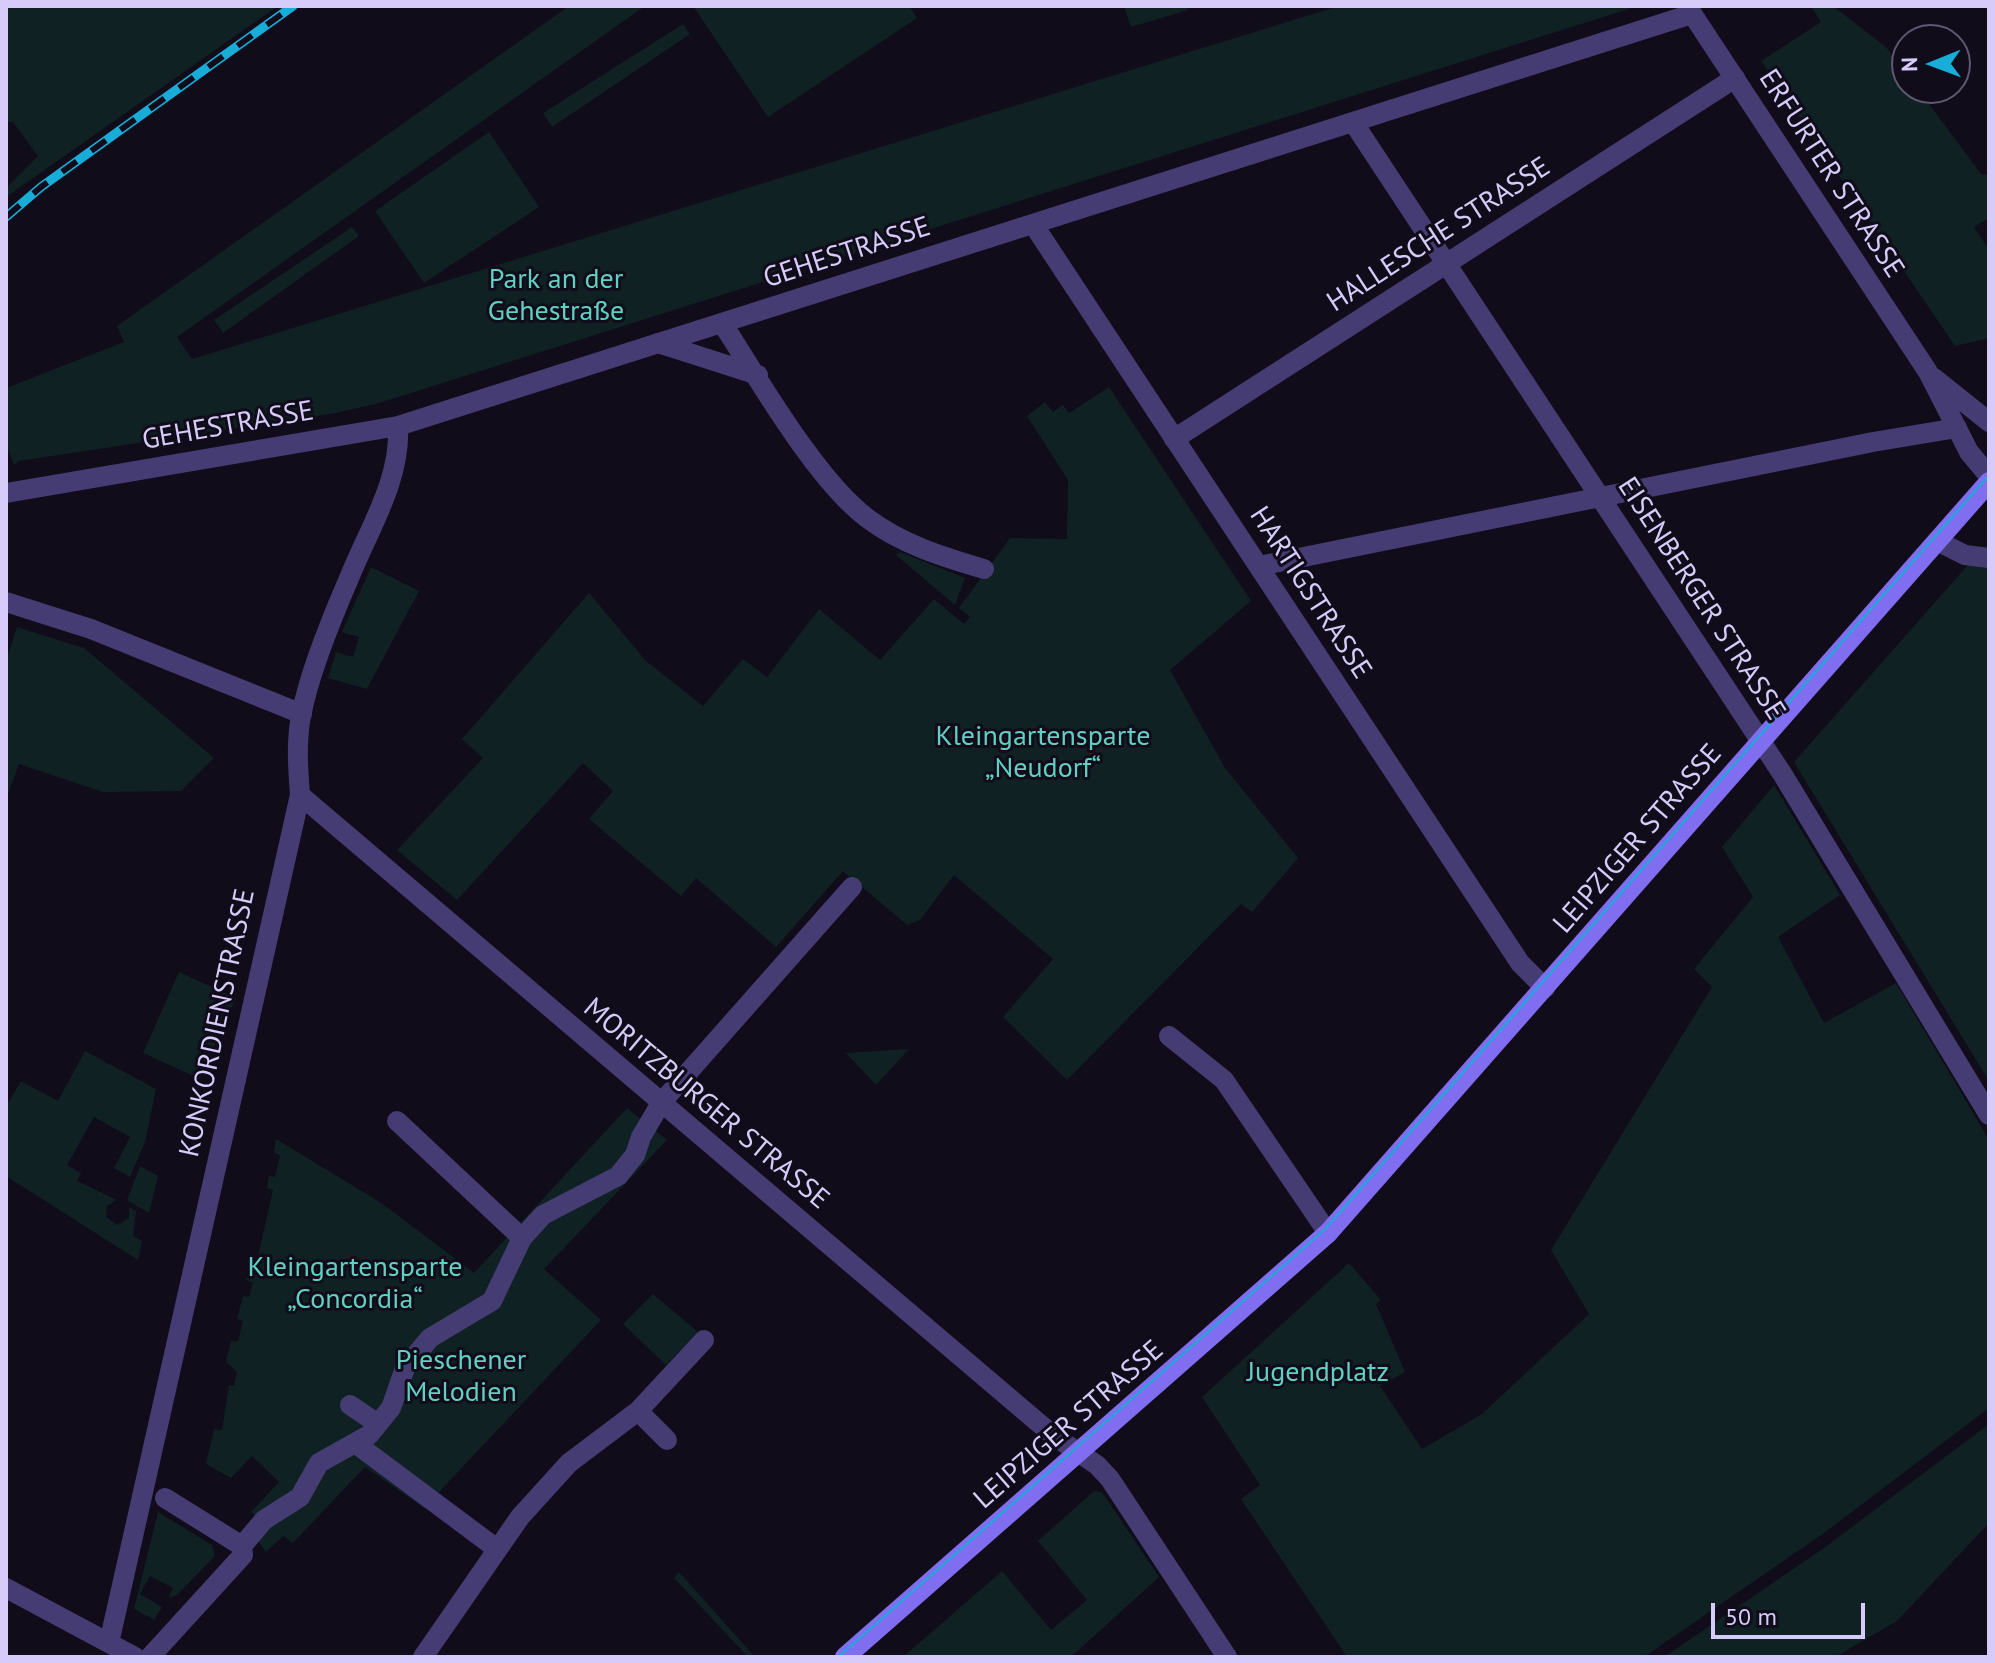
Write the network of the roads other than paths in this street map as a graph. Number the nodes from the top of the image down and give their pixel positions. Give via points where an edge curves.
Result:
1 (1690, 10) edge
2 (1735, 78) junction
3 (1353, 122) junction
4 (1033, 224) junction
5 (1446, 264) junction
6 (722, 323) junction
7 (658, 343) junction
8 (1928, 372) junction
9 (758, 375) junction
10 (1989, 422) edge
11 (398, 426) junction
12 (1957, 428) junction
13 (1174, 439) junction
14 (1989, 476) edge
15 (1989, 482) edge
16 (6, 493) edge
17 (1600, 497) junction
18 (1937, 541) junction
19 (1989, 558) edge
20 (1259, 566) junction
21 (984, 569) dead end
22 (6, 602) edge
23 (302, 714) junction
24 (1761, 741) junction
25 (300, 795) junction
26 (852, 887) dead end
27 (1545, 988) junction
28 (1169, 1036) dead end
29 (661, 1103) junction
30 (1989, 1115) edge
31 (397, 1121) dead end
32 (1328, 1233) junction
33 (522, 1238) junction
34 (704, 1340) dead end
35 (350, 1405) dead end
36 (638, 1411) junction
37 (378, 1424) junction
38 (667, 1440) dead end
39 (355, 1443) junction
40 (1079, 1452) junction
41 (165, 1498) dead end
42 (242, 1546) junction
43 (497, 1549) junction
44 (6, 1588) edge
45 (123, 1652) edge
46 (150, 1657) edge
47 (423, 1657) edge
48 (845, 1657) edge
49 (1227, 1657) edge

1 - 2 street, ERFURTER STRASSE
1 - 3 street, GEHESTRASSE
2 - 5 street, HALLESCHE STRASSE
2 - 8 street, ERFURTER STRASSE
3 - 4 street, GEHESTRASSE
3 - 5 street, EISENBERGER STRASSE
4 - 6 street, GEHESTRASSE
4 - 13 street, HARTIGSTRASSE
5 - 13 street, HALLESCHE STRASSE
5 - 17 street, EISENBERGER STRASSE
6 - 7 street, GEHESTRASSE
6 - 9 street
7 - 9 street
7 - 11 street, GEHESTRASSE
8 - 10 street, ERFURTER STRASSE
8 - 12 street, ERFURTER STRASSE
9 - 21 street via 823,473 867,519 910,544
11 - 16 street, GEHESTRASSE
11 - 23 street, KONKORDIENSTRASSE via 393,474 348,579
12 - 14 street, ERFURTER STRASSE
12 - 17 street
13 - 20 street, HARTIGSTRASSE
15 - 18 main road, LEIPZIGER STRASSE
17 - 20 street
17 - 24 street, EISENBERGER STRASSE
18 - 19 street via 1965,555
18 - 24 main road, LEIPZIGER STRASSE
20 - 27 street, HARTIGSTRASSE via 1520,963
22 - 23 street via 91,629
23 - 25 street, KONKORDIENSTRASSE
24 - 27 main road, LEIPZIGER STRASSE
24 - 30 street, EISENBERGER STRASSE
25 - 29 street, MORITZBURGER STRASSE
25 - 45 street, KONKORDIENSTRASSE
26 - 29 street
27 - 32 main road, LEIPZIGER STRASSE
28 - 32 street via 1224,1080
29 - 33 street via 618,1176 551,1209
29 - 40 street, MORITZBURGER STRASSE
31 - 33 street via 482,1207
32 - 40 main road, LEIPZIGER STRASSE
33 - 37 street via 492,1301 442,1329 415,1352 391,1408
34 - 36 street
35 - 37 street
36 - 38 street
36 - 43 street via 569,1463
37 - 39 street
39 - 42 street via 319,1463 300,1497 264,1520
39 - 43 street
40 - 48 main road, LEIPZIGER STRASSE
40 - 49 street, MORITZBURGER STRASSE via 1110,1479
41 - 42 street
42 - 46 street via 243,1555
43 - 47 street
44 - 45 street

